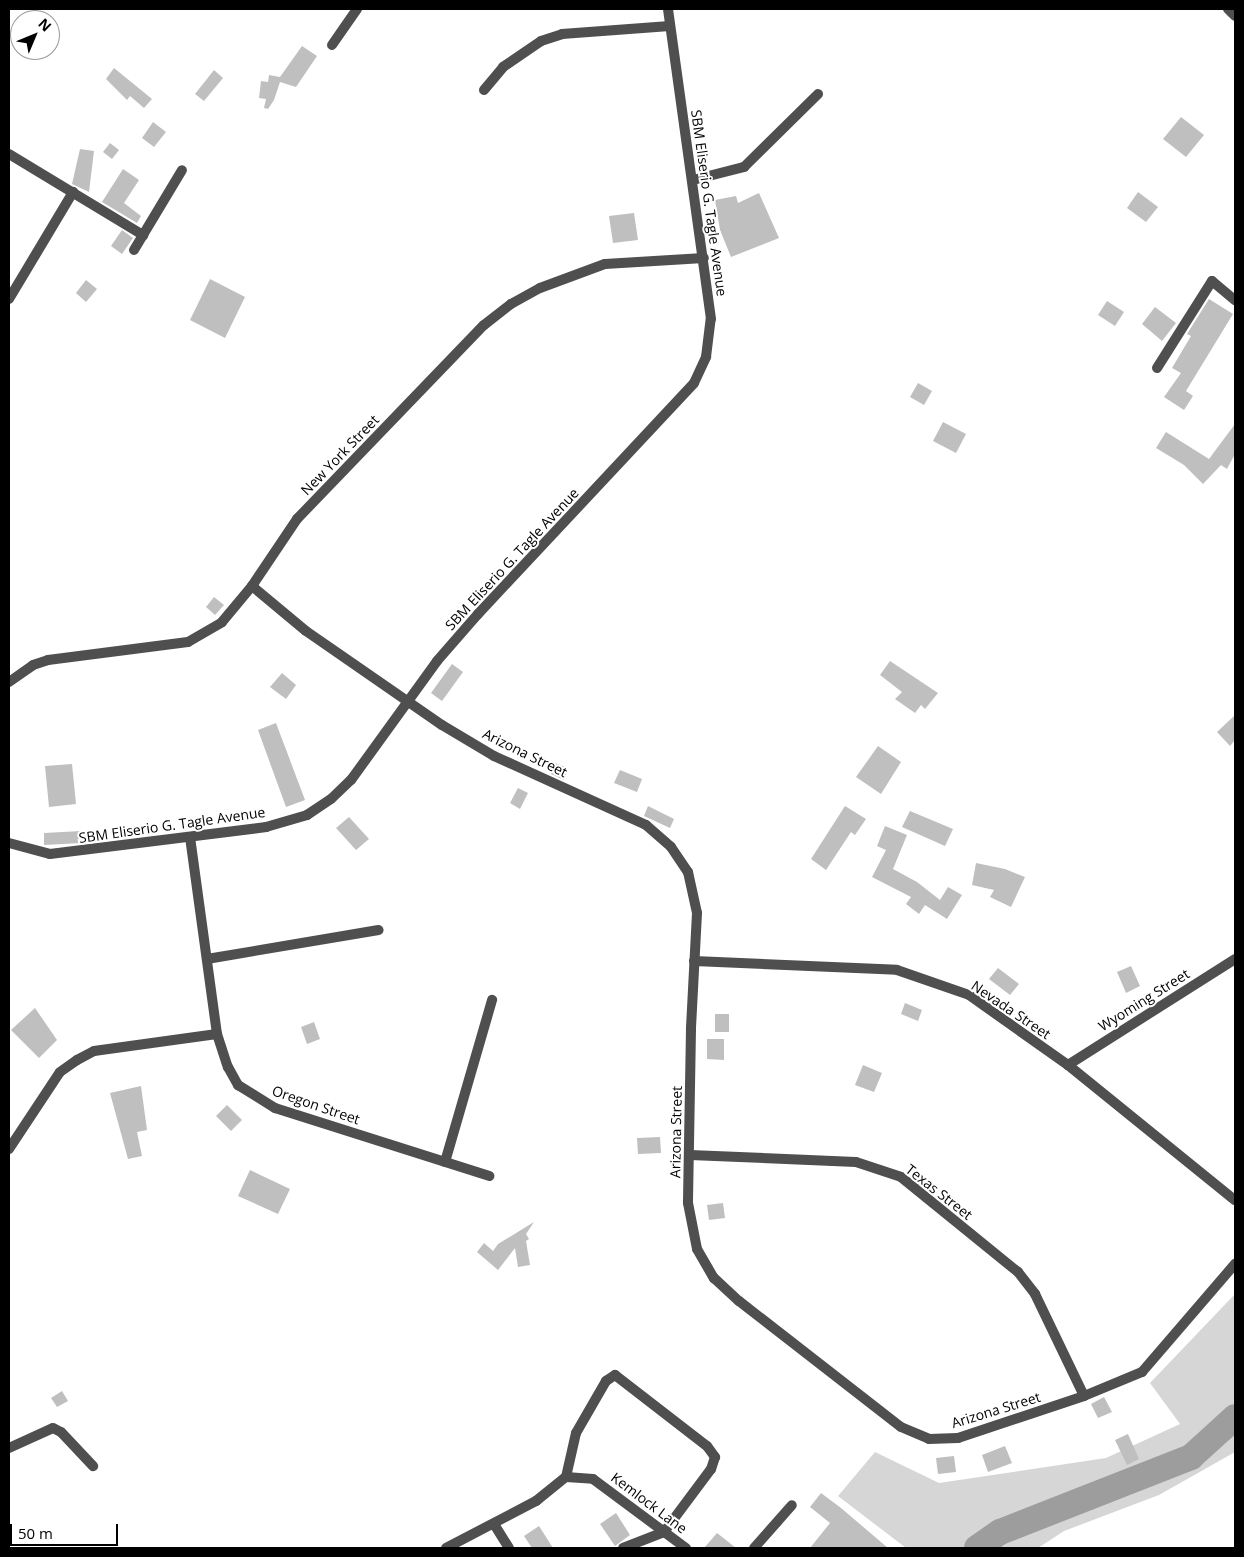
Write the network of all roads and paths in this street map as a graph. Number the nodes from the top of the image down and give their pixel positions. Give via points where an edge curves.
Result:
1 (357, 9) edge
2 (668, 9) edge
3 (1228, 9) edge
4 (1235, 16) edge
5 (670, 26) junction
6 (332, 45) dead end
7 (484, 90) dead end
8 (818, 94) dead end
9 (9, 154) edge
10 (182, 170) dead end
11 (693, 180) junction
12 (73, 192) junction
13 (142, 236) junction
14 (134, 250) dead end
15 (704, 258) junction
16 (9, 299) edge
17 (1235, 300) edge
18 (1157, 368) dead end
19 (252, 586) junction
20 (9, 682) edge
21 (410, 702) junction
22 (190, 837) junction
23 (9, 843) edge
24 (379, 930) dead end
25 (207, 959) junction
26 (1235, 959) edge
27 (694, 960) junction
28 (492, 1000) dead end
29 (217, 1034) junction
30 (1068, 1065) junction
31 (9, 1149) edge
32 (690, 1156) junction
33 (445, 1162) junction
34 (489, 1176) dead end
35 (1235, 1200) edge
36 (1235, 1264) edge
37 (1084, 1396) junction
38 (9, 1448) edge
39 (94, 1466) dead end
40 (566, 1477) junction
41 (792, 1505) dead end
42 (494, 1524) junction
43 (664, 1532) junction
44 (446, 1548) edge
45 (509, 1548) edge
46 (623, 1548) edge
47 (686, 1548) edge
48 (754, 1548) edge

1 - 6 street
2 - 5 street, SBM Eliserio G. Tagle Avenue
3 - 4 street
5 - 7 street via 562,34 541,41 509,62
5 - 11 street, SBM Eliserio G. Tagle Avenue
8 - 11 street via 744,168
9 - 12 street
10 - 13 street
11 - 15 street, SBM Eliserio G. Tagle Avenue
12 - 13 street
12 - 16 street
13 - 14 street
15 - 19 street, New York Street via 605,264 540,288 511,304 484,325 297,519
15 - 21 street, SBM Eliserio G. Tagle Avenue via 711,334 706,357 694,383 478,614 437,661
17 - 18 street via 1212,281
19 - 20 street, New York Street via 222,622 188,642 48,660 33,665
19 - 21 street, Arizona Street via 306,631
21 - 22 street, SBM Eliserio G. Tagle Avenue via 352,780 307,815 266,828
21 - 27 street, Arizona Street via 494,756 646,825 671,847 688,872 697,913
22 - 23 street, SBM Eliserio G. Tagle Avenue via 50,854
22 - 25 street, Oregon Street
24 - 25 street
25 - 29 street, Oregon Street
26 - 30 street, Wyoming Street
27 - 30 street, Nevada Street via 897,970 969,995
27 - 32 street, Arizona Street
28 - 33 street
29 - 31 street via 94,1051 77,1060 60,1072
29 - 33 street, Oregon Street via 228,1068 238,1085 254,1097 275,1108
30 - 35 street, Nevada Street
32 - 37 street, Texas Street via 856,1162 901,1177 1018,1272 1034,1294
32 - 37 street, Arizona Street via 688,1203 697,1249 714,1278 902,1427 929,1439 958,1438
33 - 34 street, Oregon Street
36 - 37 street, Arizona Street via 1142,1372
38 - 39 street via 53,1428 61,1432
40 - 42 street via 536,1502
40 - 43 street, Kemlock Lane via 593,1479
40 - 43 street via 576,1433 601,1390 614,1375 623,1379 707,1446 715,1458 711,1469
41 - 48 street
42 - 44 street
42 - 45 street
43 - 46 street
43 - 47 street, Kemlock Lane

